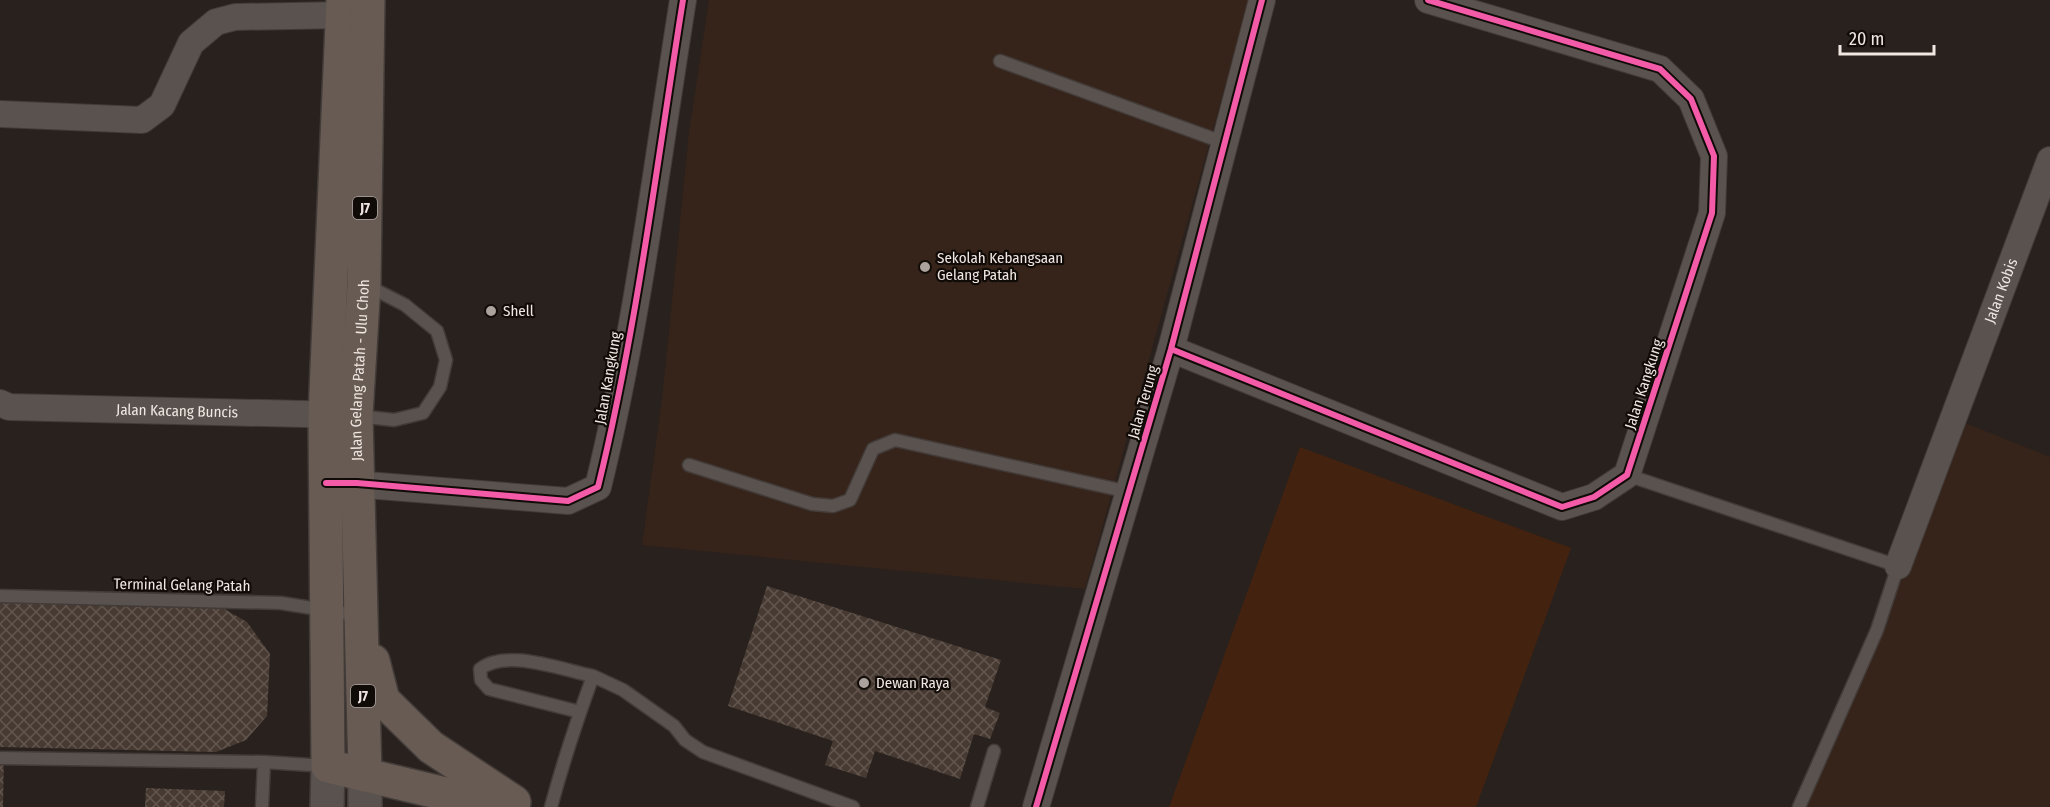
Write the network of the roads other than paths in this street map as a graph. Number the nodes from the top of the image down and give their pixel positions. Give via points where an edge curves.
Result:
1 (683, 0) edge
2 (1262, 0) edge
3 (1428, 0) edge
4 (351, 5) edge
5 (1000, 60) dead end
6 (0, 114) edge
7 (1225, 143) junction
8 (2050, 160) edge
9 (348, 277) junction
10 (1171, 349) junction
11 (0, 404) edge
12 (340, 415) junction
13 (689, 465) dead end
14 (1627, 475) junction
15 (326, 483) junction
16 (357, 483) junction
17 (1129, 492) junction
18 (1898, 566) junction
19 (0, 596) edge
20 (327, 609) junction
21 (362, 616) junction
22 (593, 676) junction
23 (579, 712) junction
24 (994, 751) dead end
25 (0, 758) edge
26 (264, 762) junction
27 (328, 766) junction
28 (365, 775) junction
29 (262, 807) edge
30 (327, 807) edge
31 (365, 807) edge
32 (500, 807) edge
33 (522, 807) edge
34 (551, 807) edge
35 (853, 807) edge
36 (977, 807) edge
37 (1036, 807) edge
38 (1799, 807) edge

1 - 16 street, Jalan Kangkung via 643,254 598,487 568,501
2 - 7 street, Jalan Terung
3 - 14 street, Jalan Kangkung via 1660,69 1691,99 1714,156 1712,213
4 - 6 street via 216,22 191,43 162,105 142,120
4 - 9 main road, Jalan Gelang Patah - Ulu Choh / J7
5 - 7 lane
7 - 10 street, Jalan Terung
8 - 18 street, Jalan Kobis
9 - 12 main road, Jalan Gelang Patah - Ulu Choh / J7
9 - 12 lane via 405,305 437,330 446,360 440,387 423,413 394,420
10 - 14 street via 1562,507 1594,496
10 - 17 street, Jalan Terung
11 - 12 street, Jalan Kacang Buncis
12 - 15 main road, Jalan Gelang Patah - Ulu Choh / J7
12 - 16 main road, Jalan Gelang Patah - Ulu Choh / J7
13 - 17 lane via 812,504 833,506 850,500 873,449 895,440
14 - 18 lane
15 - 16 street, Jalan Kangkung
15 - 20 main road, Jalan Gelang Patah - Ulu Choh / J7
16 - 21 main road, Jalan Gelang Patah - Ulu Choh / J7
17 - 37 street, Jalan Terung
18 - 38 lane via 1877,630
19 - 20 lane, Terminal Gelang Patah via 281,603
20 - 21 lane, Terminal Gelang Patah
20 - 27 main road, Jalan Gelang Patah - Ulu Choh / J7
21 - 28 main road, Jalan Gelang Patah - Ulu Choh / J7
21 - 33 main road via 383,700 431,747
22 - 23 lane
22 - 23 lane via 513,660 489,662 480,669 480,680 489,689
22 - 35 lane via 623,690 703,752
23 - 34 lane
24 - 36 lane
25 - 26 lane
26 - 27 lane
26 - 29 lane
27 - 28 main road
27 - 30 main road
28 - 31 main road
28 - 32 main road

